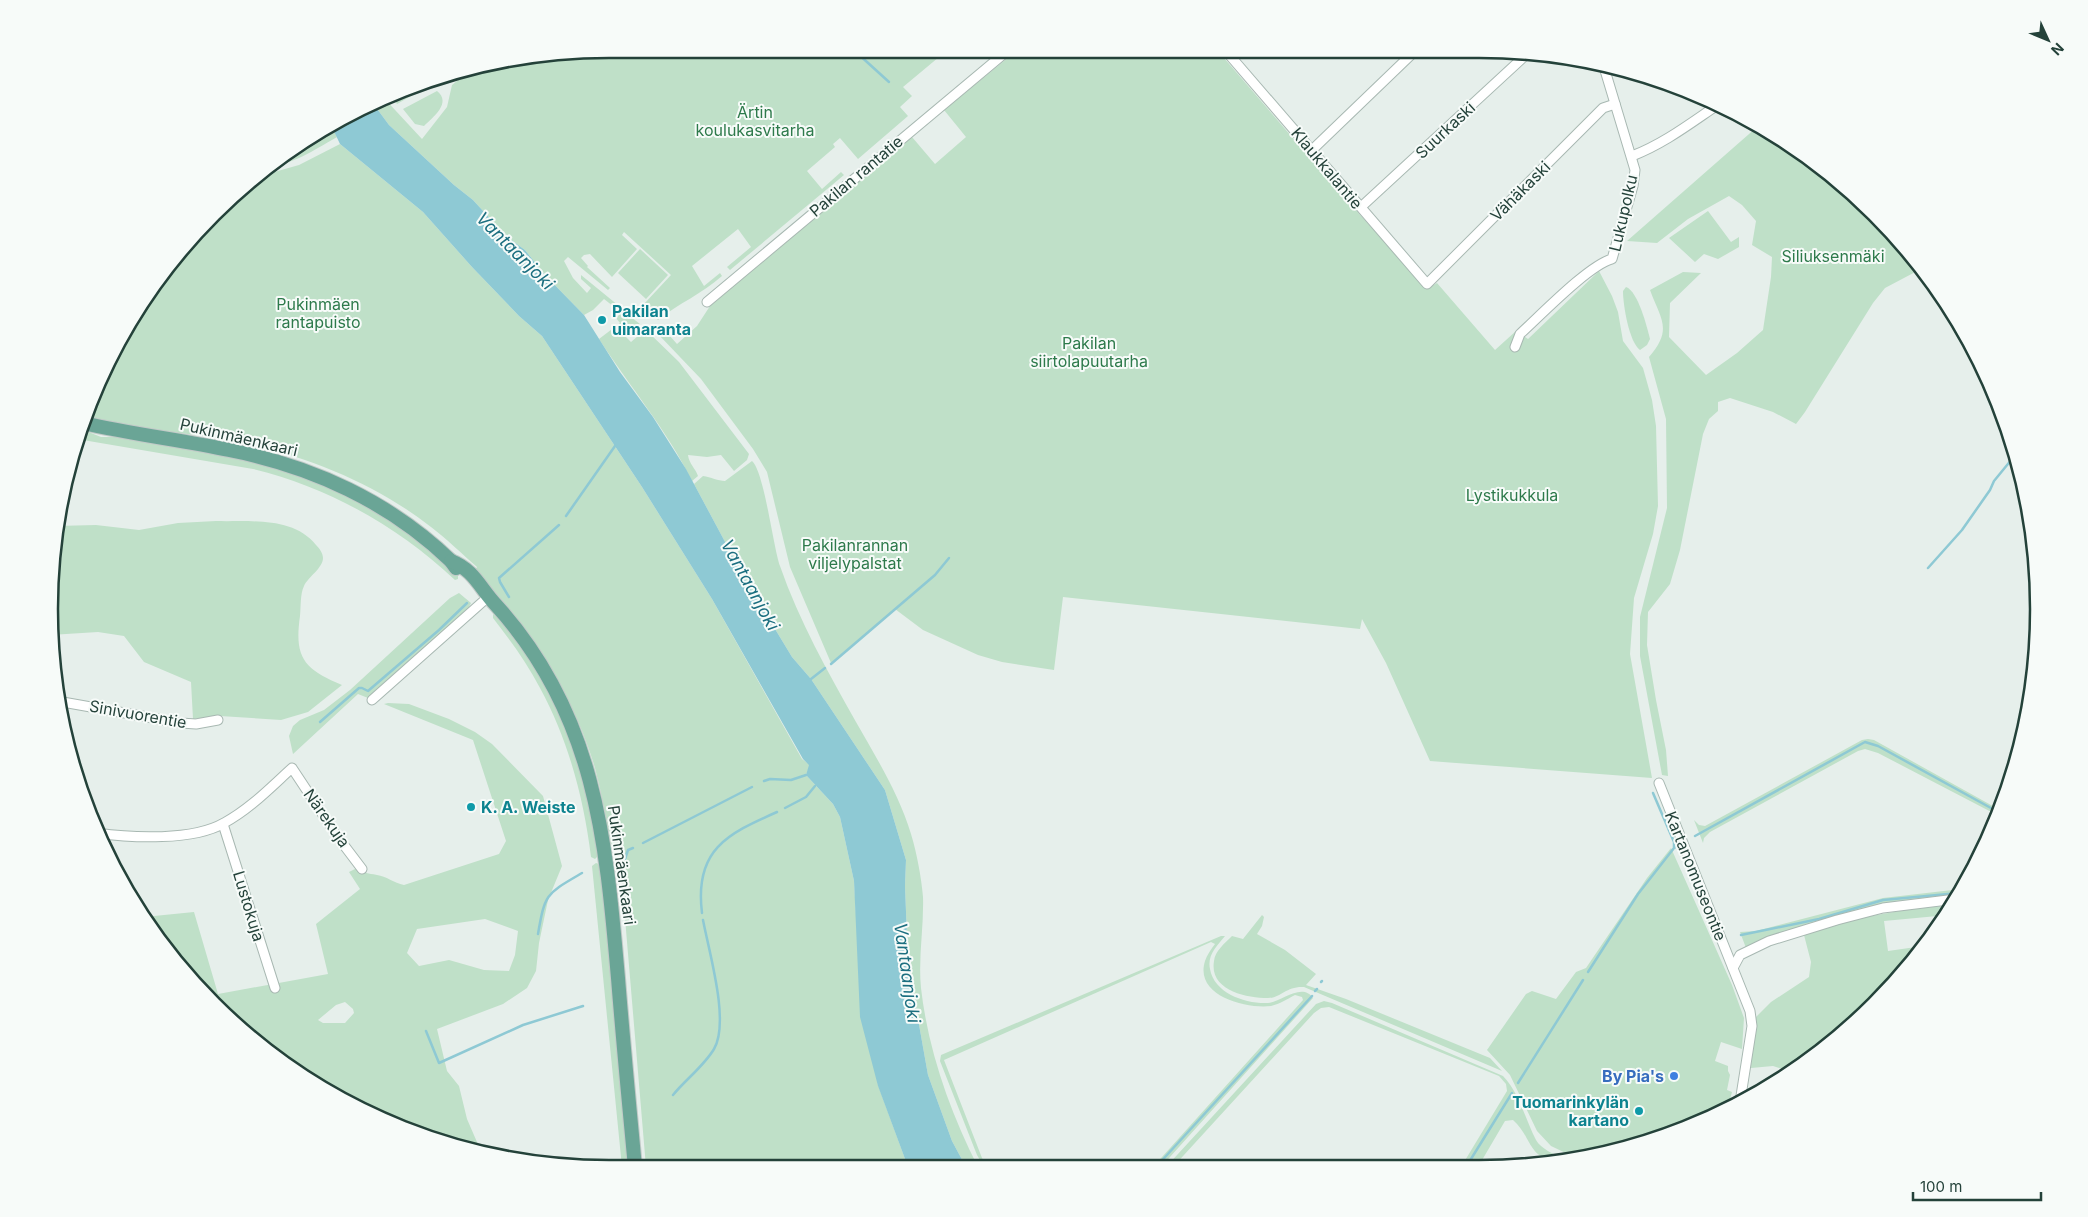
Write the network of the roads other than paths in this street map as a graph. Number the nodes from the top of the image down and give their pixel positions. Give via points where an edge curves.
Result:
1 (999, 58) edge
2 (1233, 58) edge
3 (1408, 58) edge
4 (1521, 59) edge
5 (1606, 72) edge
6 (1615, 104) junction
7 (1712, 109) edge
8 (1312, 150) junction
9 (1632, 156) junction
10 (1361, 207) junction
11 (1427, 284) joint
12 (706, 302) dead end
13 (1514, 347) dead end
14 (89, 424) edge
15 (488, 597) junction
16 (372, 700) dead end
17 (66, 702) edge
18 (218, 720) dead end
19 (1660, 784) dead end
20 (223, 824) junction
21 (106, 834) edge
22 (362, 869) dead end
23 (1947, 900) edge
24 (1733, 968) junction
25 (275, 988) dead end
26 (1742, 1093) edge
27 (634, 1160) edge

1 - 12 street, Pakilan rantatie
2 - 8 street, Klaukkalantie
3 - 8 street
4 - 10 street, Suurkaski
5 - 6 street, Lukupolku
6 - 9 street, Lukupolku
6 - 11 street, Vähäkaski via 1603,108
7 - 9 street via 1680,132
8 - 10 street, Klaukkalantie
9 - 13 street, Lukupolku via 1634,178 1612,259 1589,272 1520,334
10 - 11 street, Klaukkalantie
14 - 15 main road, Pukinmäenkaari via 231,450 285,464 339,484 410,524 451,561 464,566
15 - 16 street
15 - 27 main road, Pukinmäenkaari via 519,633 552,682 571,722 596,800 607,866
17 - 18 street, Sinivuorentie via 181,723
19 - 24 street, Kartanomuseontie
20 - 21 street via 174,836
20 - 22 street, Närekuja via 248,807 292,768
20 - 25 street, Lustokuja
23 - 24 street via 1883,908 1837,920 1740,955
24 - 26 street, Kartanomuseontie via 1750,1011 1752,1026

